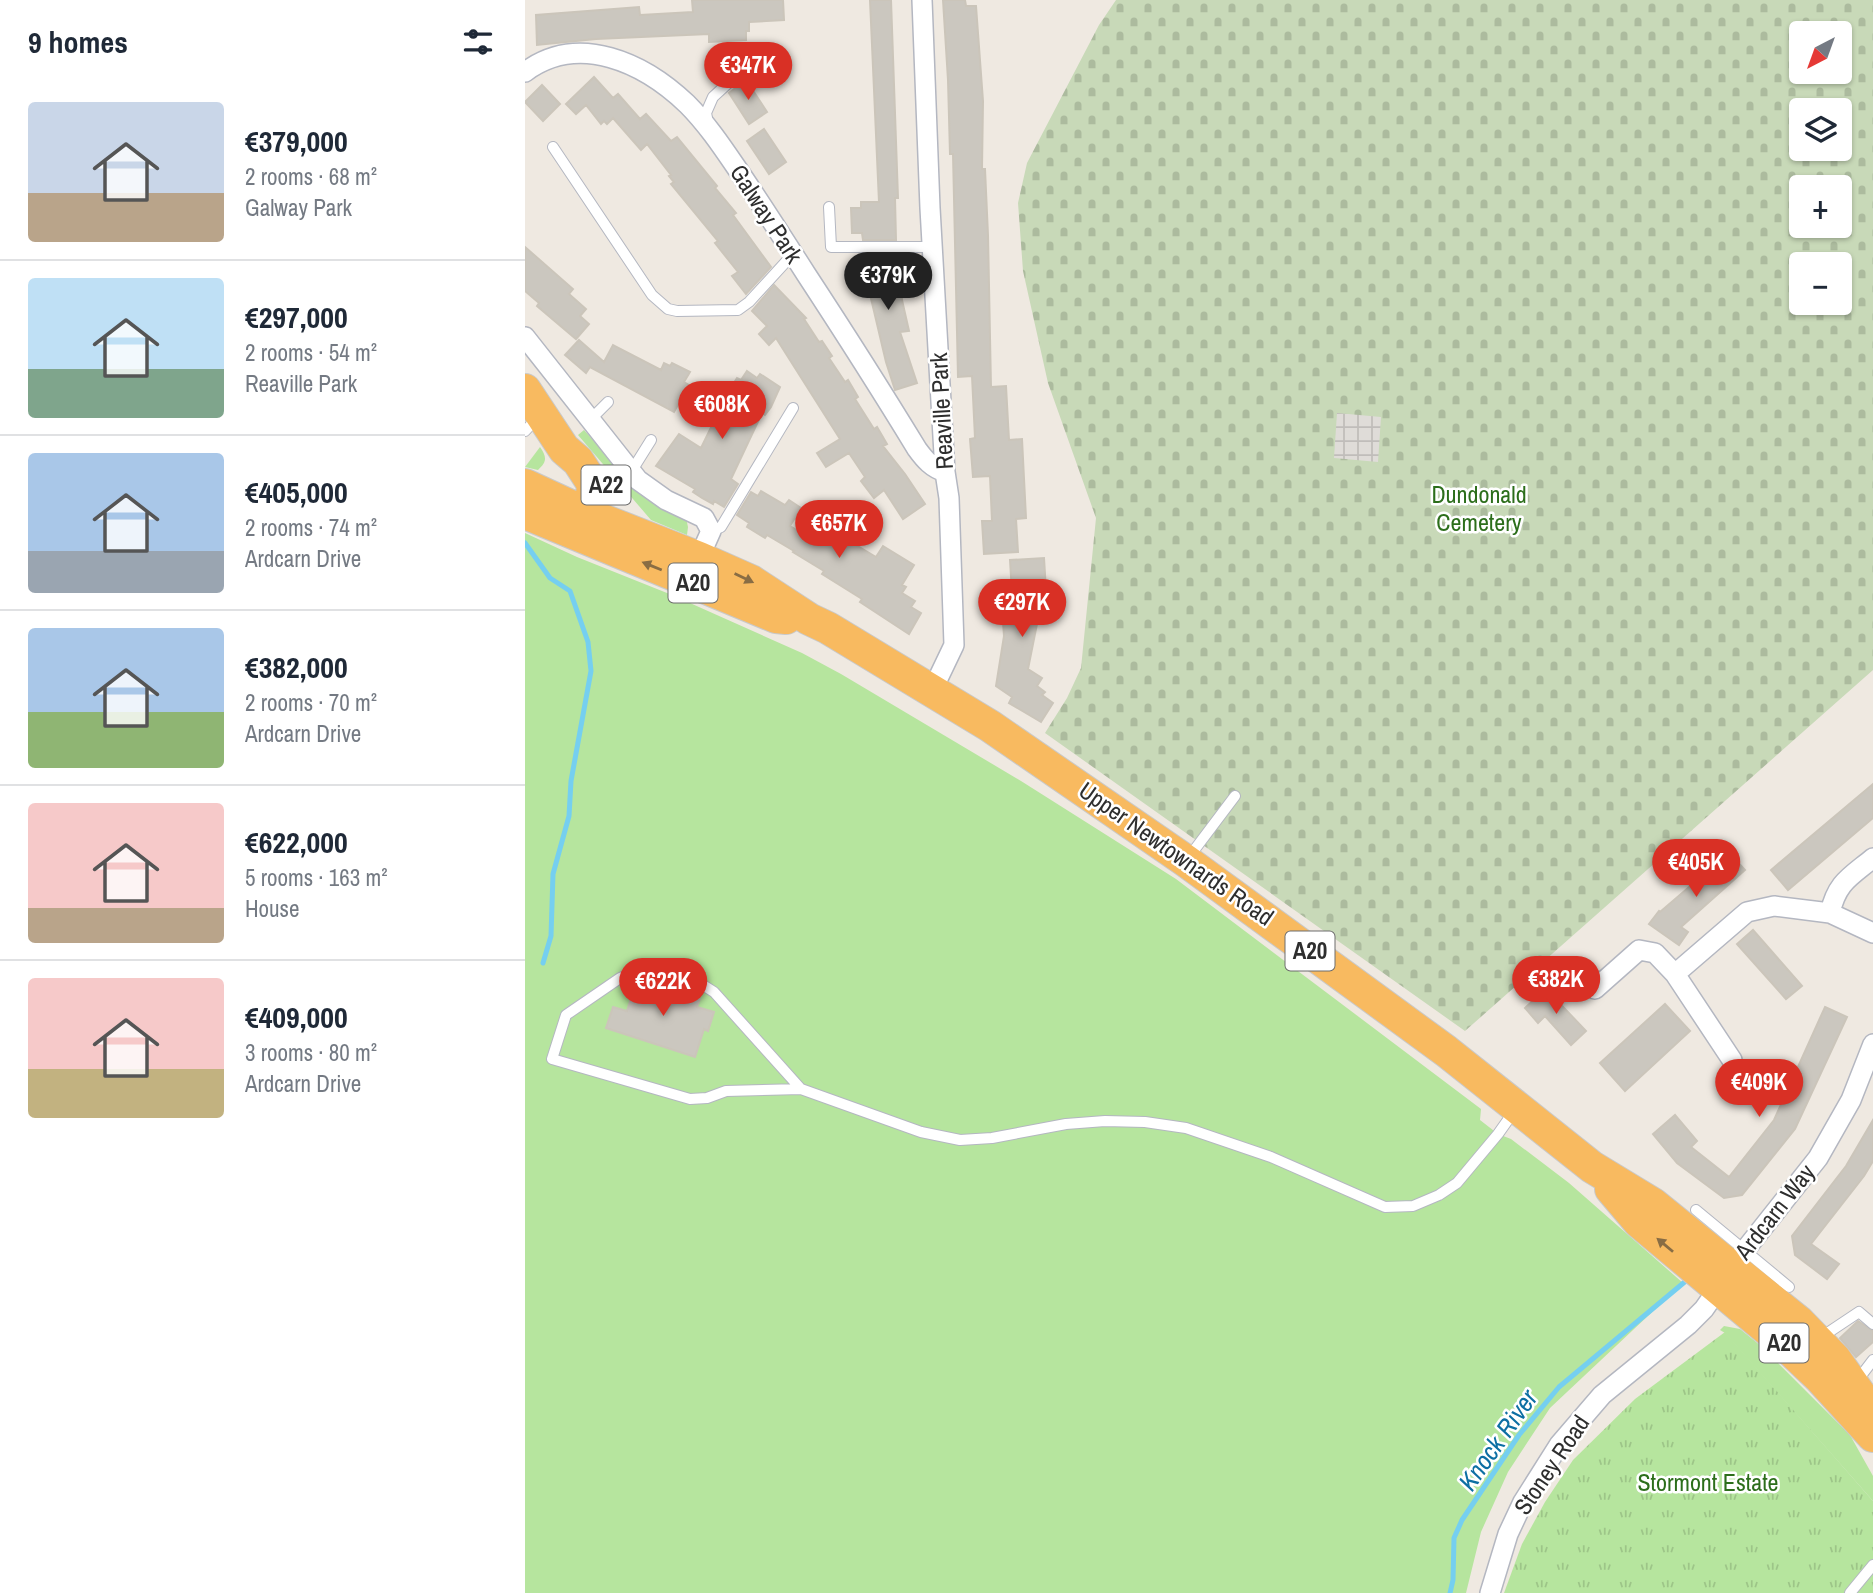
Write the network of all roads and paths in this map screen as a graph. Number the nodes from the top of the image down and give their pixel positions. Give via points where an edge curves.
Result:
1 (922, 0) edge
2 (751, 62) dead end
3 (525, 72) edge
4 (710, 130) junction
5 (553, 147) dead end
6 (829, 207) dead end
7 (932, 247) junction
8 (793, 254) junction
9 (525, 337) edge
10 (608, 402) dead end
11 (793, 408) dead end
12 (531, 411) edge
13 (591, 419) junction
14 (651, 440) dead end
15 (563, 447) junction
16 (945, 472) junction
17 (631, 473) junction
18 (525, 495) edge
19 (585, 526) junction
20 (638, 533) junction
21 (705, 544) junction
22 (809, 619) junction
23 (932, 691) junction
24 (1235, 796) dead end
25 (1873, 858) edge
26 (1186, 861) junction
27 (1830, 913) junction
28 (1873, 933) edge
29 (1675, 974) junction
30 (1595, 989) dead end
31 (1873, 1044) edge
32 (1732, 1060) dead end
33 (801, 1089) junction
34 (1517, 1106) junction
35 (1696, 1210) dead end
36 (1731, 1269) junction
37 (1789, 1287) dead end
38 (1873, 1324) edge
39 (1817, 1340) junction
40 (1864, 1372) edge
41 (1873, 1413) edge
42 (1873, 1436) edge
43 (1873, 1565) edge
44 (1490, 1593) edge
45 (1850, 1593) edge

1 - 7 street, Reaville Park
2 - 4 lane via 713,97 706,113
3 - 4 street, Galway Park via 562,55 591,52 626,62 662,83
4 - 8 street, Galway Park
5 - 8 lane via 652,295 668,309 738,310
6 - 7 lane via 831,247
7 - 16 street, Reaville Park
8 - 16 street, Galway Park via 917,449 926,461
9 - 13 street
10 - 13 lane
11 - 21 lane via 721,527
12 - 15 highway, A22
13 - 17 street
14 - 17 lane
15 - 18 highway, A22 via 554,477
15 - 19 highway, A22 via 593,484
15 - 20 highway, A22 via 579,452
16 - 23 street, Reaville Park via 954,645
17 - 21 street via 666,500 703,519
18 - 19 highway, Upper Newtownards Road / A20
19 - 20 highway, Upper Newtownards Road / A20
22 -> 19 highway, Upper Newtownards Road / A20 via 776,617
20 - 21 highway, Upper Newtownards Road / A20
21 -> 22 highway, Upper Newtownards Road / A20
22 - 23 highway, Upper Newtownards Road / A20
23 - 26 highway, Upper Newtownards Road / A20
24 - 26 lane
25 - 27 street via 1841,884
26 - 34 highway, Upper Newtownards Road / A20
27 - 28 street
27 - 29 street via 1774,906 1747,912
29 - 30 street via 1655,953 1639,950
29 - 32 street
31 - 36 street, Ardcarn Way via 1851,1100 1818,1158
33 - 33 lane via 726,1091 690,1099 552,1059 566,1015 620,978 641,969 658,970 695,980 714,992
33 - 34 lane via 921,1132 960,1140 1105,1121 1187,1128 1271,1157 1385,1207 1413,1206 1457,1183
34 - 36 highway, Upper Newtownards Road / A20 via 1592,1167 1653,1204
35 - 36 lane
36 - 37 lane
36 - 39 highway, Upper Newtownards Road / A20 via 1779,1304
36 - 42 highway, Upper Newtownards Road / A20 via 1779,1339
36 - 44 street, Stoney Road via 1697,1318 1602,1395 1559,1445 1518,1513
38 - 39 lane via 1859,1312
39 - 40 highway, Upper Newtownards Road / A20 via 1835,1359
40 - 41 highway, Upper Newtownards Road / A20
43 - 45 lane

